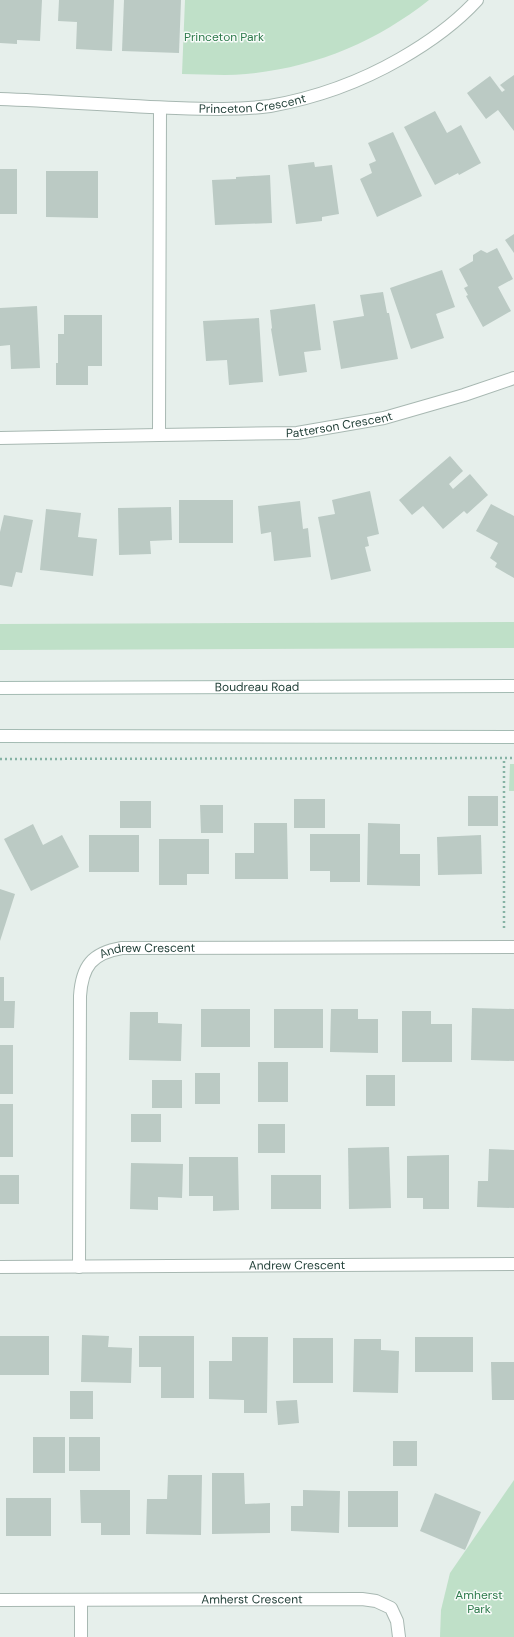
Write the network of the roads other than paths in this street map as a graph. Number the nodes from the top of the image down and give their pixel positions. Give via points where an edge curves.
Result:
1 (477, 0) edge
2 (0, 99) edge
3 (160, 108) junction
4 (514, 378) edge
5 (159, 435) junction
6 (0, 438) edge
7 (514, 686) edge
8 (0, 688) edge
9 (0, 736) edge
10 (514, 737) edge
11 (509, 947) edge
12 (514, 1264) edge
13 (79, 1266) junction
14 (0, 1267) edge
15 (0, 1600) edge
16 (81, 1600) junction
17 (81, 1637) edge
18 (399, 1637) edge

1 - 3 street, Princeton Crescent via 446,28 414,50 381,70 345,85 270,106 231,109
2 - 3 street, Princeton Crescent
3 - 5 street
4 - 5 street, Patterson Crescent via 384,418 297,433
5 - 6 street, Patterson Crescent
7 - 8 street, Boudreau Road
9 - 10 street
11 - 13 street, Andrew Crescent via 122,948 98,955 84,972 80,996
12 - 13 street, Andrew Crescent
13 - 14 street, Andrew Crescent
15 - 16 street, Amherst Crescent
16 - 17 street
16 - 18 street, Amherst Crescent via 362,1599 391,1608 397,1621

